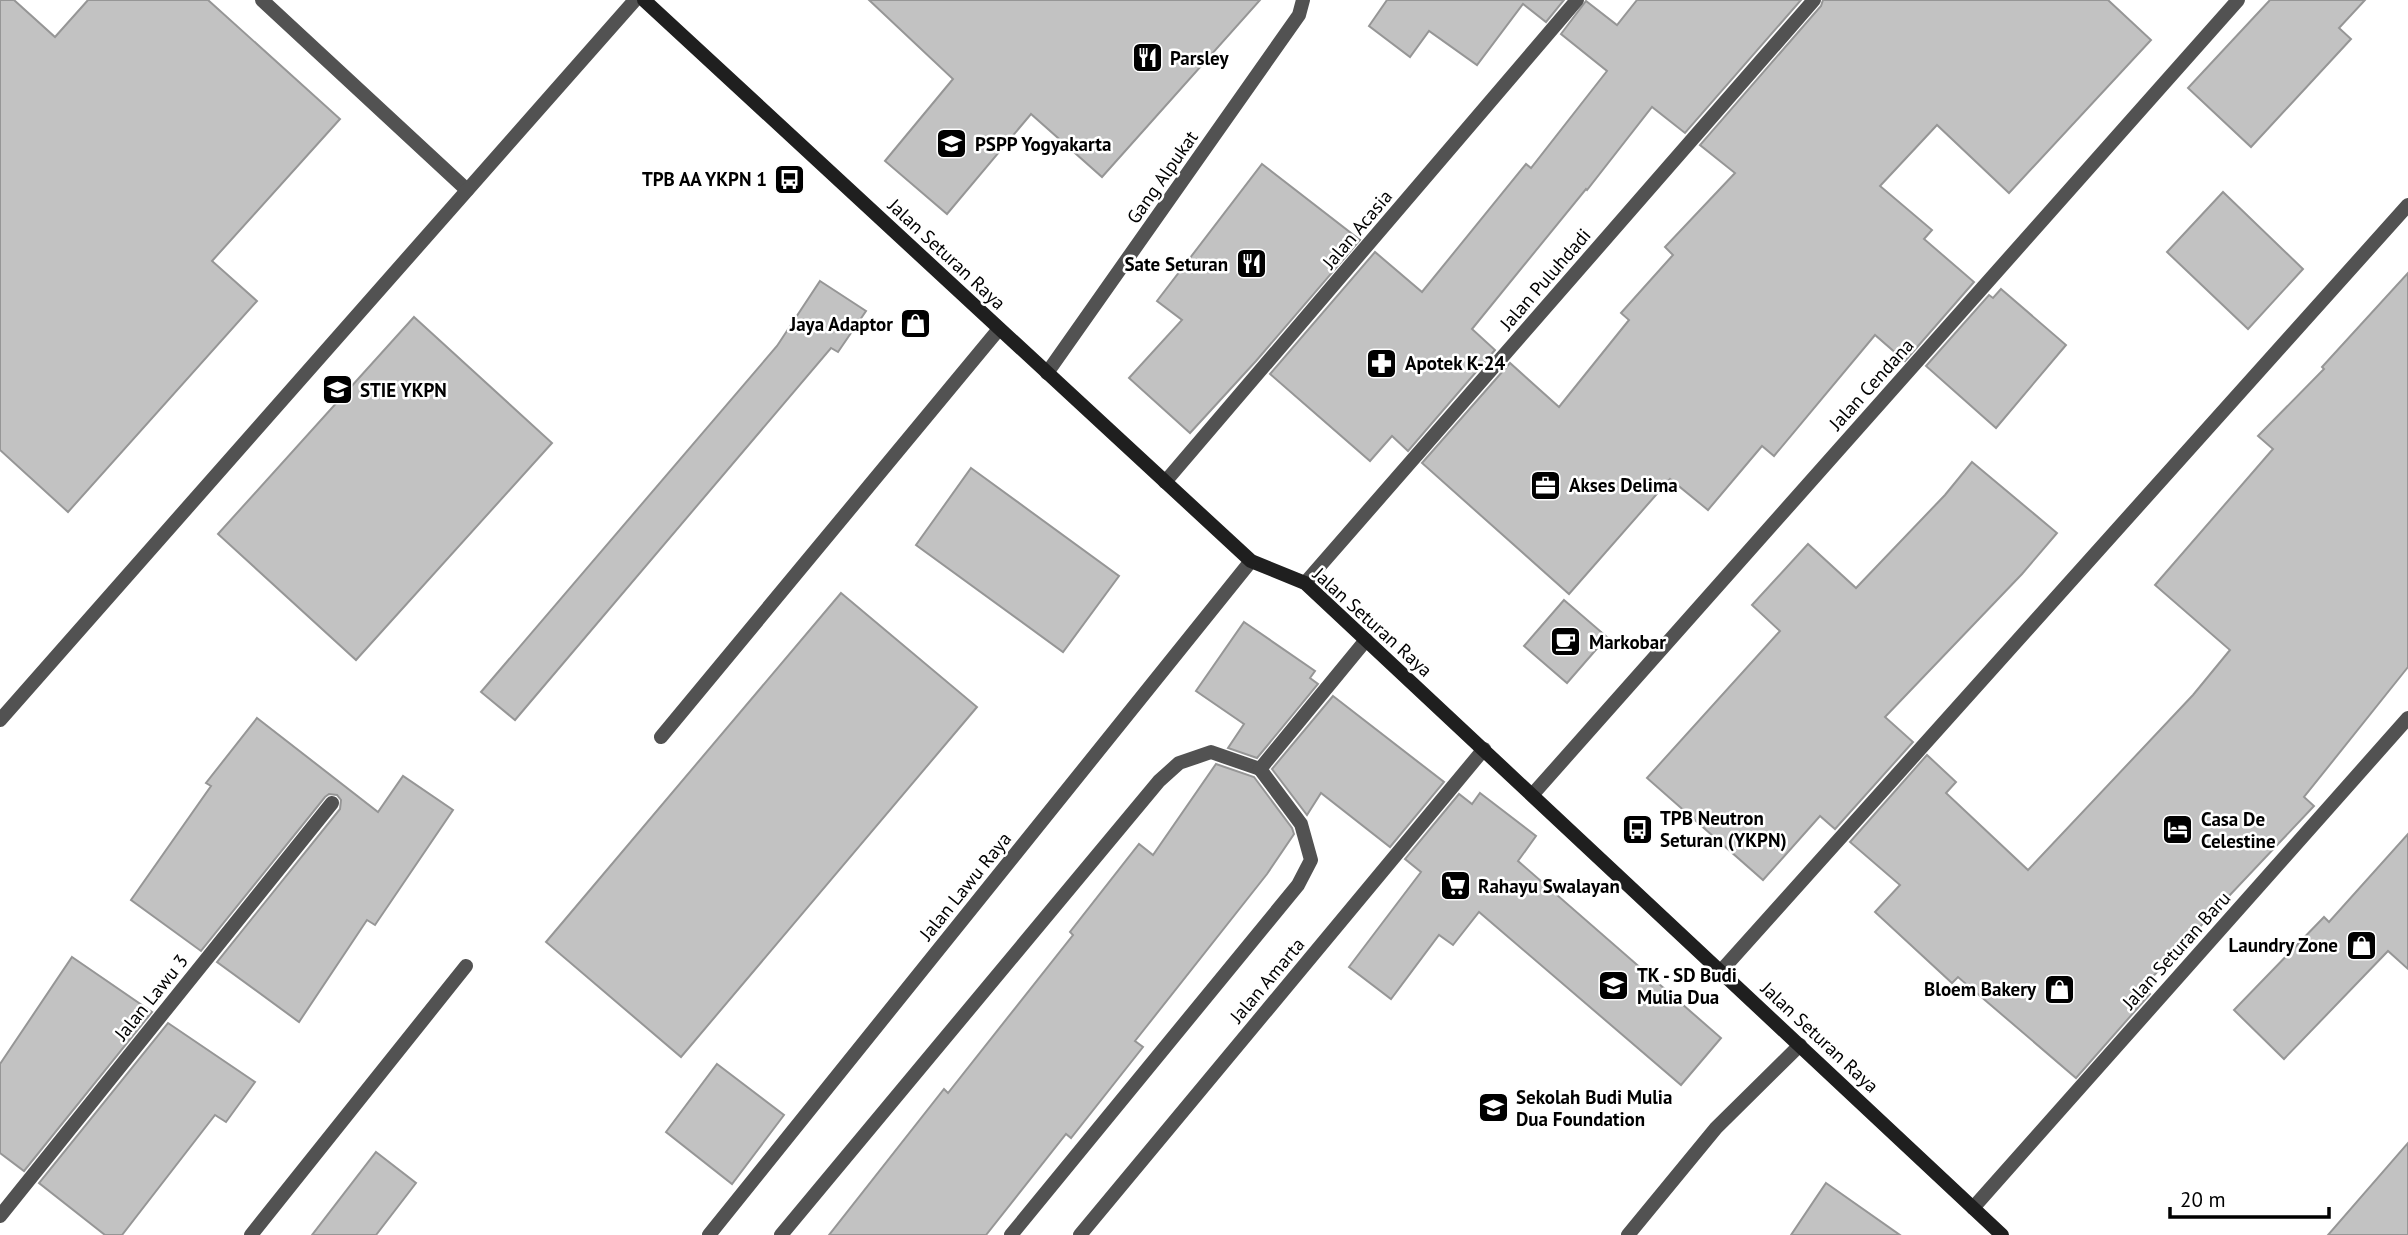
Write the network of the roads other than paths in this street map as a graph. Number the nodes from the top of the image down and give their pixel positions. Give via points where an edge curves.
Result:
1 (262, 0) edge
2 (635, 0) edge
3 (644, 0) edge
4 (1303, 0) edge
5 (1577, 0) edge
6 (1814, 0) edge
7 (2238, 0) edge
8 (467, 190) junction
9 (2408, 205) edge
10 (999, 329) junction
11 (1047, 373) junction
12 (1165, 482) junction
13 (1251, 561) junction
14 (1305, 583) junction
15 (1366, 640) junction
16 (2408, 718) edge
17 (0, 720) edge
18 (662, 737) dead end
19 (1484, 749) junction
20 (1260, 769) junction
21 (1533, 794) junction
22 (332, 803) dead end
23 (466, 967) dead end
24 (1721, 971) junction
25 (1800, 1045) junction
26 (1973, 1208) junction
27 (0, 1216) edge
28 (251, 1235) edge
29 (709, 1235) edge
30 (781, 1235) edge
31 (1011, 1235) edge
32 (1080, 1235) edge
33 (1628, 1235) edge
34 (2002, 1235) edge

1 - 8 street
2 - 8 street
3 - 10 main road, Jalan Seturan Raya
4 - 11 street, Gang Alpukat via 1299,15
5 - 12 street, Jalan Acasia
6 - 14 street, Jalan Puluhdadi
7 - 21 street, Jalan Cendana
8 - 17 street
9 - 24 street
10 - 11 main road, Jalan Seturan Raya
10 - 18 street
11 - 12 main road, Jalan Seturan Raya
12 - 13 main road, Jalan Seturan Raya
13 - 14 main road, Jalan Seturan Raya
13 - 29 street, Jalan Lawu Raya
14 - 15 main road, Jalan Seturan Raya
15 - 19 main road, Jalan Seturan Raya
15 - 20 street
16 - 26 street, Jalan Seturan Baru
19 - 21 main road, Jalan Seturan Raya
19 - 32 street, Jalan Amarta
20 - 30 street via 1211,752 1179,763 1160,781
20 - 31 street via 1301,824 1311,860 1298,885
21 - 24 main road, Jalan Seturan Raya
22 - 27 street, Jalan Lawu 3
23 - 28 street
24 - 25 main road, Jalan Seturan Raya
25 - 26 main road, Jalan Seturan Raya
25 - 33 street via 1716,1128
26 - 34 main road, Jalan Seturan Raya

